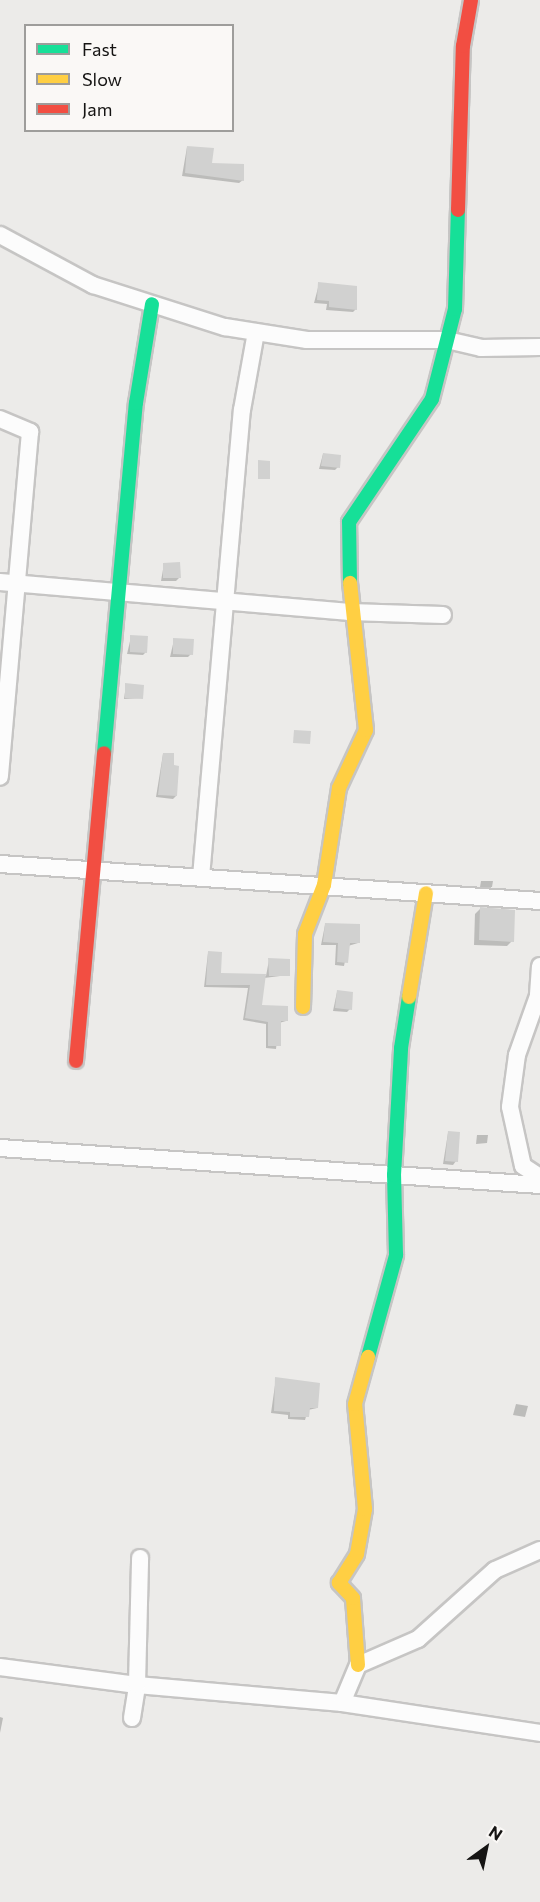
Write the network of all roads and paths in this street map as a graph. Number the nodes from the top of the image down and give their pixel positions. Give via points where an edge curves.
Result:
1 (471, 0) edge
2 (0, 235) edge
3 (152, 304) junction
4 (256, 332) junction
5 (447, 340) junction
6 (540, 347) edge
7 (0, 419) edge
8 (8, 583) edge
9 (119, 591) junction
10 (226, 599) junction
11 (350, 612) junction
12 (443, 615) dead end
13 (0, 777) edge
14 (0, 864) edge
15 (93, 870) junction
16 (201, 877) junction
17 (324, 885) junction
18 (426, 893) junction
19 (540, 901) edge
20 (540, 966) edge
21 (303, 1007) dead end
22 (76, 1061) dead end
23 (0, 1148) edge
24 (394, 1175) junction
25 (540, 1177) edge
26 (540, 1185) edge
27 (540, 1550) edge
28 (140, 1558) dead end
29 (358, 1665) junction
30 (0, 1667) edge
31 (137, 1685) junction
32 (342, 1703) junction
33 (132, 1718) dead end
34 (540, 1733) edge

1 - 5 street via 463,46 455,309
2 - 3 street via 93,285
3 - 4 street via 225,327
3 - 9 street via 136,403
4 - 5 street via 307,340
4 - 10 street via 242,410
5 - 6 street via 481,348
5 - 11 street via 432,399 349,522
7 - 8 street via 30,432
8 - 9 street
8 - 13 street
9 - 10 street
9 - 15 street
10 - 11 street
10 - 16 street
11 - 12 street
11 - 17 street via 366,730 339,788
14 - 15 street
15 - 16 street
15 - 22 street
16 - 17 street
17 - 18 street
17 - 21 street via 305,934
18 - 19 street
18 - 24 street via 403,1019
20 - 25 street via 538,996 517,1055 510,1107 523,1166
23 - 24 street
24 - 26 street
24 - 29 street via 396,1255 354,1404 365,1509 357,1554 339,1582 352,1598
27 - 29 street via 495,1570 418,1639
28 - 31 street
29 - 32 street
30 - 31 street
31 - 32 street
31 - 33 street
32 - 34 street

